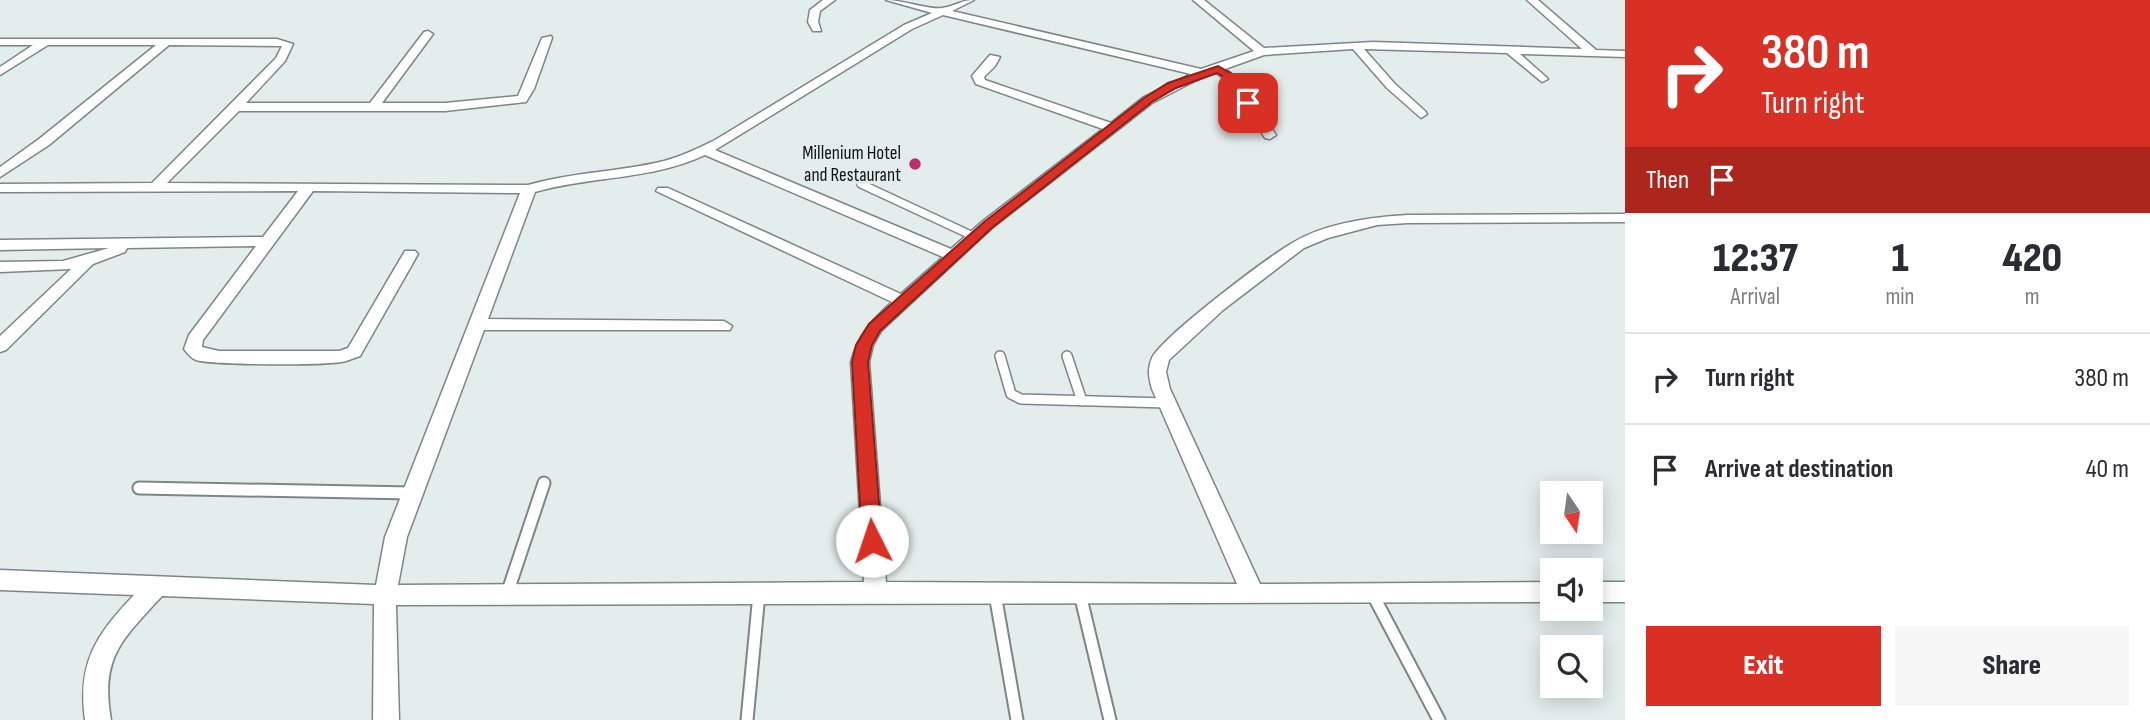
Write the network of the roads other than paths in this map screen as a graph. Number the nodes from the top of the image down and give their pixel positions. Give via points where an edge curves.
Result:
1 (830, 0) edge
2 (891, 0) edge
3 (970, 0) edge
4 (1198, 0) edge
5 (1532, 0) edge
6 (941, 13) junction
7 (817, 29) dead end
8 (428, 34) dead end
9 (547, 38) dead end
10 (47, 41) junction
11 (168, 41) junction
12 (0, 42) edge
13 (1355, 45) junction
14 (1510, 50) junction
15 (1262, 52) junction
16 (1592, 52) junction
17 (1625, 54) edge
18 (994, 57) dead end
19 (1218, 69) junction
20 (0, 72) edge
21 (1202, 73) junction
22 (1542, 79) dead end
23 (374, 106) junction
24 (236, 107) junction
25 (1421, 114) dead end
26 (1111, 127) junction
27 (1270, 135) dead end
28 (706, 151) junction
29 (0, 173) edge
30 (860, 184) dead end
31 (157, 186) junction
32 (309, 187) junction
33 (0, 188) edge
34 (529, 189) junction
35 (663, 191) dead end
36 (1625, 218) edge
37 (975, 237) junction
38 (267, 241) junction
39 (0, 244) edge
40 (130, 245) junction
41 (410, 254) dead end
42 (954, 256) junction
43 (88, 261) junction
44 (0, 267) edge
45 (903, 301) junction
46 (478, 324) junction
47 (724, 326) dead end
48 (0, 346) edge
49 (1000, 356) dead end
50 (1067, 356) dead end
51 (1082, 401) junction
52 (1167, 403) junction
53 (544, 483) dead end
54 (139, 488) dead end
55 (413, 493) junction
56 (0, 580) edge
57 (157, 586) junction
58 (759, 592) junction
59 (876, 592) junction
60 (994, 592) junction
61 (1540, 592) edge
62 (1603, 592) edge
63 (1625, 592) edge
64 (1079, 593) junction
65 (1372, 593) junction
66 (507, 594) junction
67 (1253, 594) junction
68 (385, 595) junction
69 (98, 720) edge
70 (386, 720) edge
71 (747, 720) edge
72 (1017, 720) edge
73 (1110, 720) edge
74 (1439, 720) edge

1 - 7 street via 815,10
2 - 6 street
3 - 6 street
4 - 15 street
5 - 16 street
6 - 21 street
6 - 28 street via 908,27
8 - 23 street
9 - 23 street via 522,99 474,106
10 - 11 street
10 - 12 street
10 - 20 street
11 - 24 street via 288,44 281,59
11 - 29 street
13 - 14 street
13 - 15 street
13 - 25 street
14 - 16 street
14 - 22 street
15 - 19 street
16 - 17 street
18 - 26 street via 978,76 980,82
19 - 21 street
19 - 27 street via 1238,87
21 - 26 street via 1164,90
23 - 24 street
24 - 31 street
26 - 37 street
28 - 34 street via 664,164
28 - 42 street
30 - 37 lane
31 - 32 street
31 - 33 street
32 - 34 street
32 - 38 street
34 - 46 street
35 - 45 street
36 - 52 street via 1408,219 1323,234 1299,245 1217,306 1161,358 1157,372
37 - 42 street
38 - 40 street
38 - 41 street via 195,339 193,349 200,355 340,357 354,352
39 - 40 street
40 - 43 street
42 - 45 street
43 - 44 street
43 - 48 street
45 - 59 street via 875,327 860,362
46 - 47 street
46 - 55 street
49 - 51 lane via 1011,394 1021,399
50 - 51 lane
51 - 52 lane
52 - 67 street
53 - 66 lane
54 - 55 lane
55 - 68 street via 397,537
56 - 57 street
57 - 68 street
57 - 69 street via 120,626 96,662 92,694
58 - 59 street
58 - 66 street
58 - 71 lane
59 - 60 street
60 - 64 street
60 - 72 lane
61 - 65 street
62 - 63 street
64 - 67 street
64 - 73 lane
65 - 67 street
65 - 74 lane
66 - 68 street
68 - 70 street

